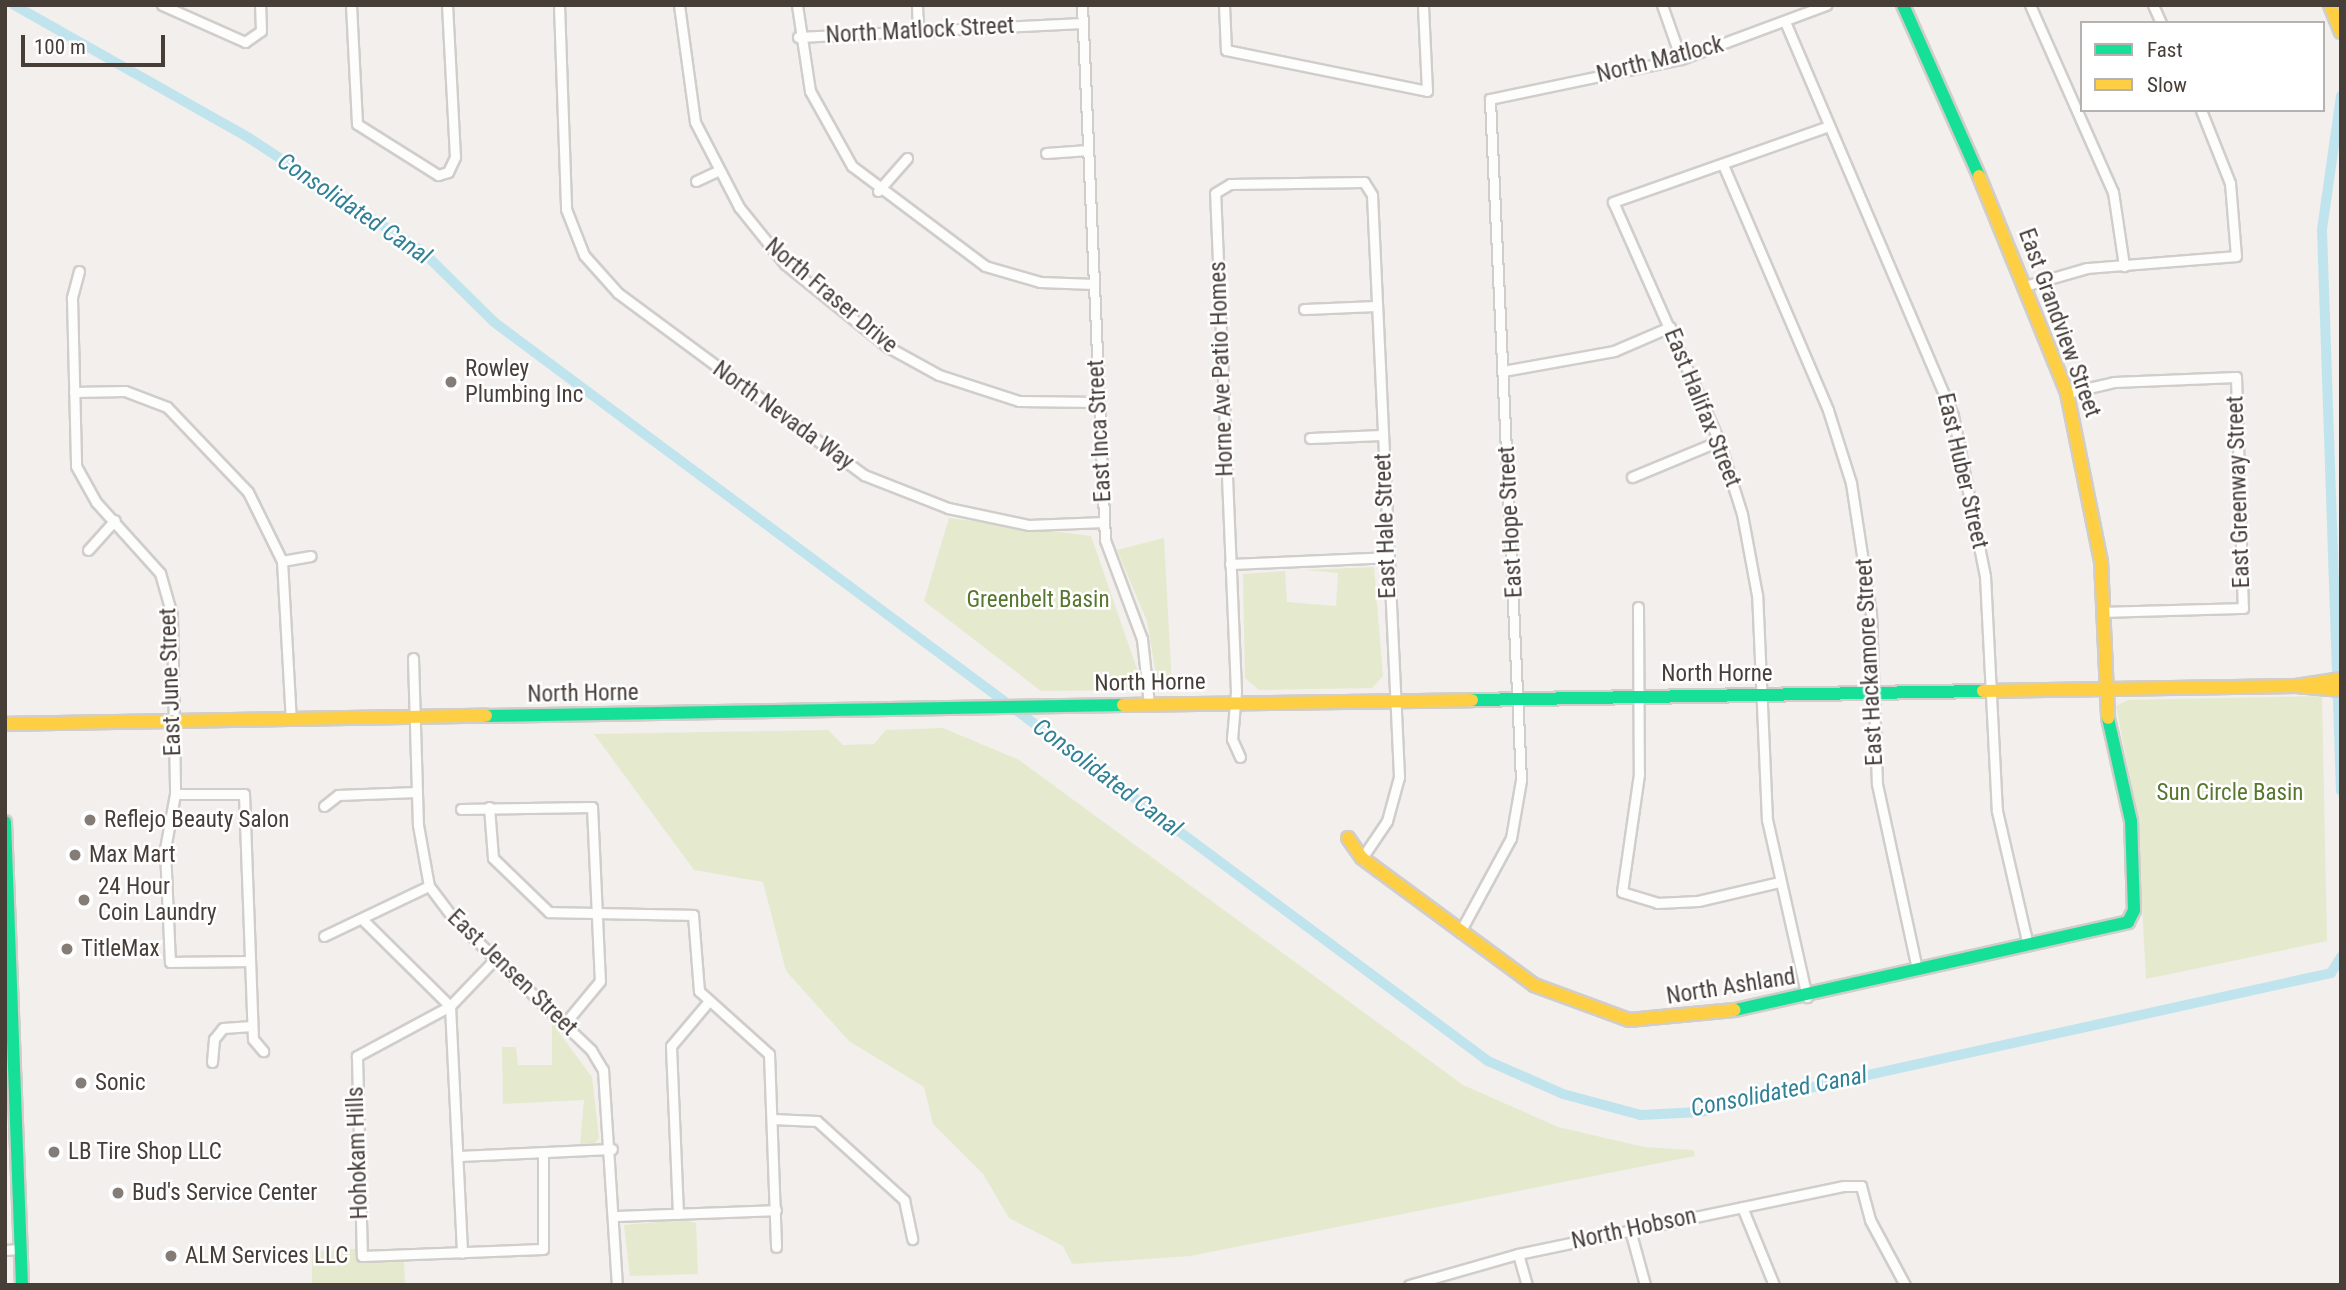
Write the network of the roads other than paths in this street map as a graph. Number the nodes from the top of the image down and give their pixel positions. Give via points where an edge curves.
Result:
1 (162, 5) edge
2 (260, 5) edge
3 (351, 5) edge
4 (447, 5) edge
5 (559, 5) edge
6 (679, 5) edge
7 (797, 5) edge
8 (917, 5) edge
9 (1082, 5) edge
10 (1224, 5) edge
11 (1423, 5) edge
12 (1662, 5) edge
13 (1826, 5) edge
14 (1903, 5) edge
15 (2030, 5) edge
16 (2153, 5) edge
17 (2330, 5) edge
18 (2160, 21) edge
19 (1083, 23) junction
20 (1786, 24) junction
21 (918, 30) junction
22 (2341, 33) edge
23 (798, 37) junction
24 (1681, 59) junction
25 (1490, 99) joint
26 (2202, 112) edge
27 (1829, 126) junction
28 (1088, 150) junction
29 (1046, 153) dead end
30 (907, 158) dead end
31 (1724, 167) junction
32 (717, 171) junction
33 (696, 181) dead end
34 (1369, 186) joint
35 (878, 191) junction
36 (2124, 266) junction
37 (79, 271) dead end
38 (1094, 284) junction
39 (2028, 285) junction
40 (1377, 306) junction
41 (1304, 309) dead end
42 (1670, 327) junction
43 (1503, 371) junction
44 (74, 391) junction
45 (2067, 393) junction
46 (1098, 402) junction
47 (1382, 435) junction
48 (1310, 438) dead end
49 (1719, 441) junction
50 (1632, 477) dead end
51 (115, 520) junction
52 (1104, 522) junction
53 (88, 550) dead end
54 (311, 556) dead end
55 (1388, 557) junction
56 (282, 561) junction
57 (1230, 564) junction
58 (1638, 607) dead end
59 (2104, 612) junction
60 (413, 658) dead end
61 (2341, 679) edge
62 (2325, 685) junction
63 (2105, 689) junction
64 (2341, 690) edge
65 (1991, 691) junction
66 (1875, 693) junction
67 (1762, 694) junction
68 (1640, 695) junction
69 (1520, 697) junction
70 (1396, 700) junction
71 (1233, 703) junction
72 (1149, 704) junction
73 (415, 718) junction
74 (291, 720) junction
75 (173, 722) junction
76 (5, 724) edge
77 (1240, 757) dead end
78 (416, 793) junction
79 (175, 794) junction
80 (324, 806) dead end
81 (489, 807) junction
82 (461, 809) dead end
83 (5, 822) edge
84 (1348, 838) dead end
85 (1362, 858) junction
86 (1779, 882) junction
87 (429, 886) junction
88 (598, 913) junction
89 (362, 919) junction
90 (2128, 922) joint
91 (1460, 932) junction
92 (324, 936) dead end
93 (2028, 946) junction
94 (496, 958) junction
95 (249, 961) junction
96 (1917, 969) junction
97 (1807, 997) junction
98 (709, 1001) junction
99 (450, 1006) junction
100 (565, 1023) junction
101 (252, 1026) junction
102 (263, 1051) dead end
103 (212, 1062) dead end
104 (772, 1119) junction
105 (612, 1149) junction
106 (542, 1153) junction
107 (458, 1156) junction
108 (1742, 1207) junction
109 (776, 1210) junction
110 (678, 1214) junction
111 (614, 1216) junction
112 (1630, 1230) junction
113 (912, 1239) dead end
114 (776, 1247) dead end
115 (21, 1249) junction
116 (5, 1250) edge
117 (462, 1253) junction
118 (1518, 1254) junction
119 (22, 1285) edge
120 (617, 1285) edge
121 (1409, 1285) edge
122 (1527, 1285) edge
123 (1645, 1285) edge
124 (1774, 1285) edge
125 (1905, 1285) edge

1 - 2 street via 245,42 261,31
3 - 4 street via 357,124 438,174 448,172 455,157
5 - 52 street, North Nevada Way via 566,209 584,254 618,293 864,475 948,508 1029,525
6 - 32 street, North Fraser Drive via 688,93
7 - 23 street
8 - 21 street
9 - 19 street, East Inca Street
10 - 11 street via 1226,50 1427,91
12 - 24 street
13 - 20 street, North Matlock
14 - 39 street, East Grandview Street
15 - 36 street via 2113,192
16 - 18 street
17 - 22 street
19 - 21 street, North Matlock Street
19 - 28 street, East Inca Street
20 - 24 street, North Matlock
20 - 27 street, East Huber Street
21 - 23 street, North Matlock Street
23 - 35 street via 824,124
24 - 25 street, North Matlock
25 - 43 street, East Hope Street
26 - 36 street via 2230,183 2236,256
27 - 31 street
27 - 65 street, East Huber Street via 1895,266 1953,416 1985,576
28 - 29 street
28 - 38 street, East Inca Street
30 - 35 street
31 - 42 street, East Halifax Street via 1613,202
31 - 66 street, East Hackamore Street via 1828,410 1851,483 1868,572
32 - 33 street
32 - 46 street, North Fraser Drive via 756,233 785,264 888,347 984,394 1047,404
34 - 40 street, East Hale Street
34 - 57 street, Horne Ave Patio Homes via 1230,184 1215,193
35 - 38 street via 985,266 1040,282
36 - 39 street via 2076,270
37 - 44 street, East June Street via 72,298
38 - 46 street, East Inca Street
39 - 45 street, East Grandview Street
40 - 41 street
40 - 47 street, East Hale Street
42 - 43 street via 1614,351
42 - 49 street, East Halifax Street
43 - 69 street, East Hope Street
44 - 51 street, East June Street via 76,466
44 - 56 street via 125,391 167,407 248,492
45 - 59 street, East Grandview Street via 2090,492
45 - 59 street, East Greenway Street via 2114,382 2236,377 2242,608
46 - 52 street, East Inca Street
47 - 48 street
47 - 55 street, East Hale Street
49 - 50 street
49 - 67 street, East Halifax Street via 1757,595
51 - 53 street
51 - 75 street, East June Street via 144,550 168,595
52 - 72 street, East Inca Street via 1111,568 1142,639
54 - 56 street
55 - 57 street
55 - 70 street, East Hale Street
56 - 74 street
57 - 71 street, Horne Ave Patio Homes
58 - 68 street
59 - 63 street, East Grandview Street
60 - 73 street
61 - 62 street, North Horne
62 - 63 street, North Horne
62 - 64 street, North Horne
63 - 65 street, North Horne
63 - 90 street, East Grandview Street via 2131,821 2134,910
65 - 66 street, North Horne
65 - 93 street, East Huber Street via 1997,811
66 - 67 street, North Horne
66 - 96 street, East Hackamore Street via 1877,783
67 - 68 street, North Horne
67 - 86 street, East Halifax Street via 1767,820
68 - 69 street, North Horne
68 - 86 street via 1640,774 1622,892 1657,902 1698,901
69 - 70 street, North Horne
69 - 91 street, East Hope Street via 1521,780 1511,838
70 - 71 street, North Horne
70 - 85 street, East Hale Street via 1399,777 1387,821
71 - 72 street, North Horne
71 - 77 street, Horne Ave Patio Homes via 1232,740
72 - 73 street, North Horne
73 - 74 street, North Horne
73 - 78 street
74 - 75 street, North Horne
75 - 76 street, North Horne
75 - 79 street, East June Street
78 - 80 street via 338,795
78 - 87 street
79 - 95 street via 244,794
79 - 95 street, East June Street via 165,849 170,962
81 - 82 street
81 - 88 street via 493,858 549,912
81 - 88 street via 592,807
83 - 115 street
84 - 85 street, North Ashland
85 - 91 street, North Ashland
86 - 97 street, East Halifax Street
87 - 89 street
87 - 94 street, East Jensen Street
88 - 98 street via 693,915 699,991
88 - 100 street via 600,981
89 - 92 street
89 - 99 street
90 - 93 street, North Ashland
91 - 97 street, North Ashland via 1535,985 1629,1020 1689,1019
93 - 96 street, North Ashland
94 - 99 street, Hohokam Hills
94 - 100 street, East Jensen Street
95 - 101 street
96 - 97 street, North Ashland
98 - 104 street via 769,1054
98 - 110 street via 671,1046
99 - 107 street
99 - 117 street, Hohokam Hills via 358,1056 354,1063 362,1256
100 - 105 street, East Jensen Street via 603,1070
101 - 102 street
101 - 103 street via 223,1028 214,1039
104 - 109 street
104 - 113 street via 817,1121 904,1200
105 - 106 street
105 - 111 street, East Jensen Street
106 - 107 street
106 - 117 street, Hohokam Hills via 543,1248
107 - 117 street
108 - 112 street, North Hobson
108 - 124 street
108 - 125 street, North Hobson via 1861,1186 1870,1220
109 - 110 street
109 - 114 street
110 - 111 street
111 - 120 street, East Jensen Street
112 - 118 street, North Hobson
112 - 123 street
115 - 116 street
115 - 119 street
118 - 121 street, North Hobson
118 - 122 street

